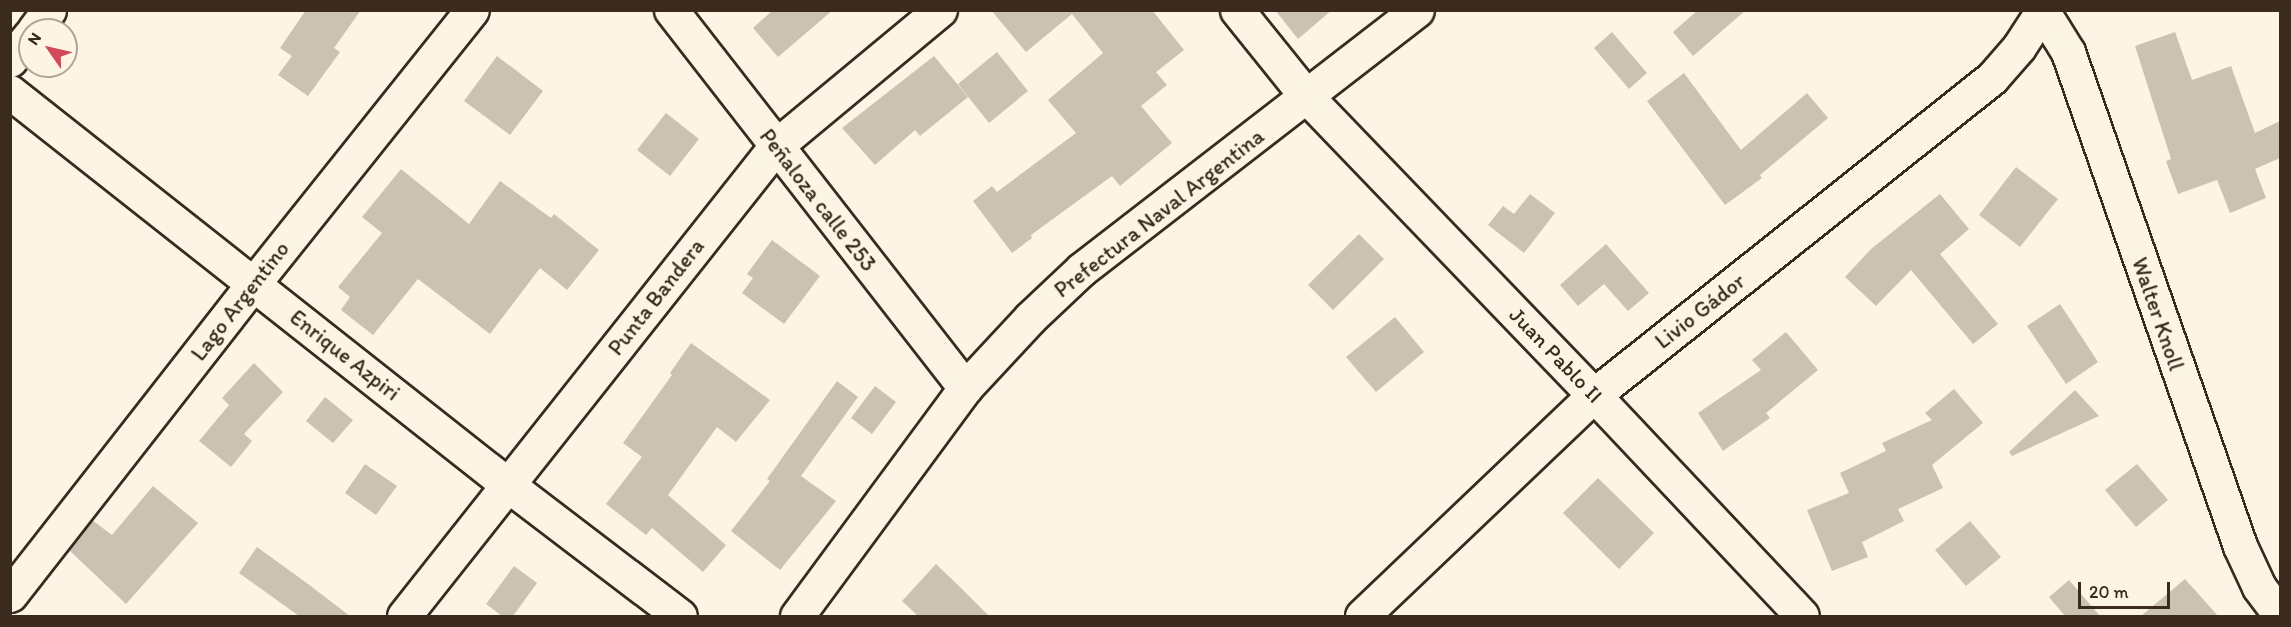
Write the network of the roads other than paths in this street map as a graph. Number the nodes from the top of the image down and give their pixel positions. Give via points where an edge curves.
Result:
1 (472, 10) edge
2 (671, 10) edge
3 (940, 10) edge
4 (1237, 10) edge
5 (1418, 10) edge
6 (2042, 12) edge
7 (10, 92) edge
8 (1307, 97) junction
9 (776, 146) junction
10 (254, 283) junction
11 (965, 388) junction
12 (1594, 395) junction
13 (508, 485) junction
14 (10, 595) edge
15 (2279, 615) edge
16 (404, 616) edge
17 (680, 616) edge
18 (797, 616) edge
19 (1362, 616) edge
20 (1802, 616) edge

1 - 10 street, Lago Argentino
2 - 9 street, Peñaloza calle 253
3 - 9 street, Punta Bandera
4 - 8 street, Juan Pablo II
5 - 8 street, Prefectura Naval Argentina
6 - 12 street, Livio Gádor via 1992,78
6 - 15 street, Walter Knoll via 2068,52 2240,546 2259,587
7 - 10 street, Enrique Azpiri
8 - 11 street, Prefectura Naval Argentina via 1082,269
8 - 12 street, Juan Pablo II
9 - 11 street, Peñaloza calle 253
9 - 13 street, Punta Bandera
10 - 13 street, Enrique Azpiri
10 - 14 street, Lago Argentino
11 - 18 street, Prefectura Naval Argentina
12 - 19 street, Livio Gádor
12 - 20 street, Juan Pablo II
13 - 16 street, Punta Bandera
13 - 17 street, Enrique Azpiri

